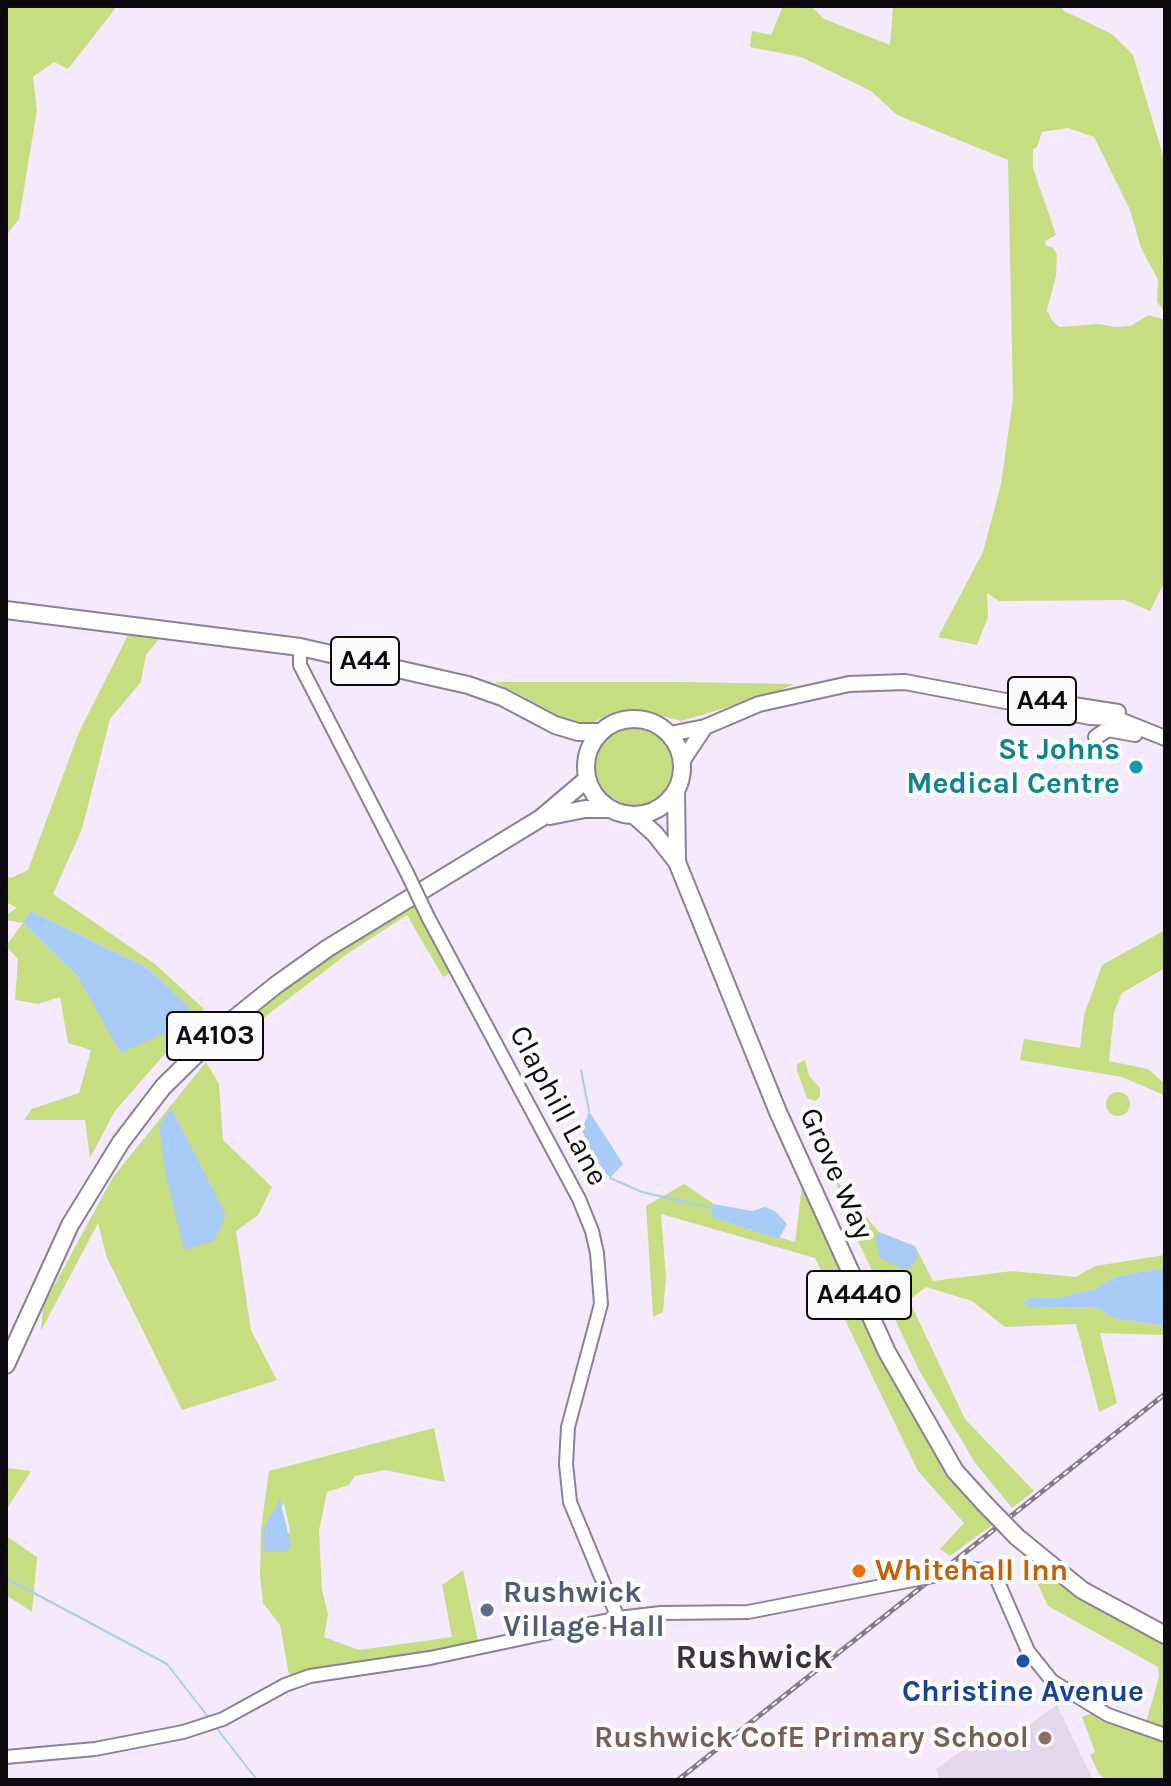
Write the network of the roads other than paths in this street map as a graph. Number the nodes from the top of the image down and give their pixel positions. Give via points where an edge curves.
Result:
1 (6, 610) edge
2 (300, 647) junction
3 (555, 725) junction
4 (705, 727) junction
5 (600, 732) junction
6 (670, 734) junction
7 (1165, 736) edge
8 (1096, 737) dead end
9 (1165, 747) edge
10 (683, 760) junction
11 (586, 772) junction
12 (676, 792) junction
13 (610, 809) junction
14 (635, 816) junction
15 (541, 818) junction
16 (677, 862) junction
17 (6, 1365) edge
18 (618, 1618) junction
19 (1165, 1635) edge
20 (1165, 1735) edge
21 (6, 1757) edge

1 - 2 highway, A44
2 - 3 highway, A44 via 468,685
2 - 18 street, Claphill Lane, bridge via 300,665 592,1231 601,1304 568,1427 566,1464 570,1502
3 - 5 highway, A44
3 - 11 highway, A44 via 575,746
4 - 6 main road, A44
4 - 7 main road, A44 via 759,704 849,684 905,682 1108,709
4 - 10 main road
5 - 6 highway via 613,723 643,719
5 - 11 highway via 592,742
6 - 10 highway
8 - 9 main road via 1108,729 1125,730
10 - 12 highway
11 - 13 highway via 600,801
11 - 15 highway, A4103
12 - 14 highway via 658,809
12 - 16 highway, Grove Way / A4440
13 - 14 highway
13 - 15 highway, A4103
14 - 16 highway, Grove Way / A4440
15 - 17 highway, A4103 via 276,985 163,1087 121,1142 70,1225
16 - 19 highway, Grove Way / A4440, bridge via 856,1288 955,1471 1017,1537 1082,1590
18 - 20 street, bridge via 748,1612 970,1569 989,1570 1028,1651 1052,1681 1108,1715
18 - 21 street via 430,1658 310,1676 223,1719 183,1732 95,1749

